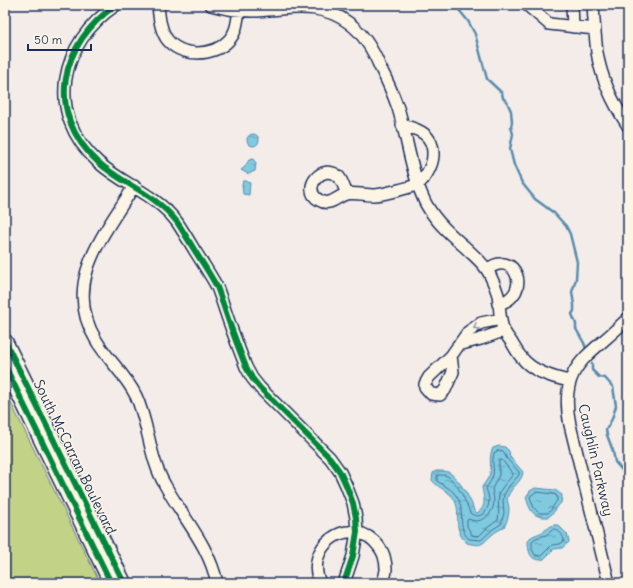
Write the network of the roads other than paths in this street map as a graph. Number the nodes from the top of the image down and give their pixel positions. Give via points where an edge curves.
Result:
1 (116, 5) edge
2 (158, 5) edge
3 (211, 5) edge
4 (527, 5) edge
5 (572, 5) edge
6 (593, 5) edge
7 (239, 11) junction
8 (573, 27) junction
9 (595, 29) junction
10 (402, 125) junction
11 (628, 126) edge
12 (418, 184) junction
13 (134, 186) junction
14 (347, 194) dead end
15 (487, 270) junction
16 (498, 304) junction
17 (628, 318) edge
18 (500, 319) junction
19 (503, 331) junction
20 (5, 340) edge
21 (458, 345) junction
22 (451, 356) dead end
23 (5, 366) edge
24 (570, 381) junction
25 (357, 532) junction
26 (111, 583) edge
27 (124, 583) edge
28 (217, 583) edge
29 (320, 583) edge
30 (344, 583) edge
31 (382, 583) edge
32 (609, 583) edge

1 - 13 street via 95,22 78,43 67,70 65,96 71,122 81,145 99,163
2 - 7 street via 162,30 166,38 180,50 196,53 215,49 229,40 237,25
3 - 7 street
4 - 8 street via 549,24
5 - 8 street
6 - 9 street
7 - 10 street via 312,7 325,10 348,22 368,42 392,92
8 - 9 street
9 - 11 street via 603,78 614,104
10 - 12 street
10 - 12 street via 421,131 430,139 432,145 433,160
12 - 14 street via 381,194
12 - 15 street via 436,220
13 - 25 street via 165,209 209,273 252,378 330,458 340,472 353,503
13 - 28 street via 90,261 83,289 85,316 90,330 140,406 153,455 164,483 204,546
15 - 16 street via 496,288
15 - 16 street via 502,264 513,268 516,274 517,287 514,296 507,302
16 - 18 street
17 - 24 street, Caughlin Parkway via 582,360
18 - 19 street
18 -> 21 street via 478,325 468,332
19 - 21 street
19 - 24 street via 529,365
20 - 27 main road, South McCarran Boulevard
21 - 22 street
23 - 26 main road, South McCarran Boulevard
24 - 32 street, Caughlin Parkway via 568,415
25 - 29 street via 338,535 323,546 316,570
25 - 30 street via 353,556
25 - 31 street via 371,539 383,551 387,566

